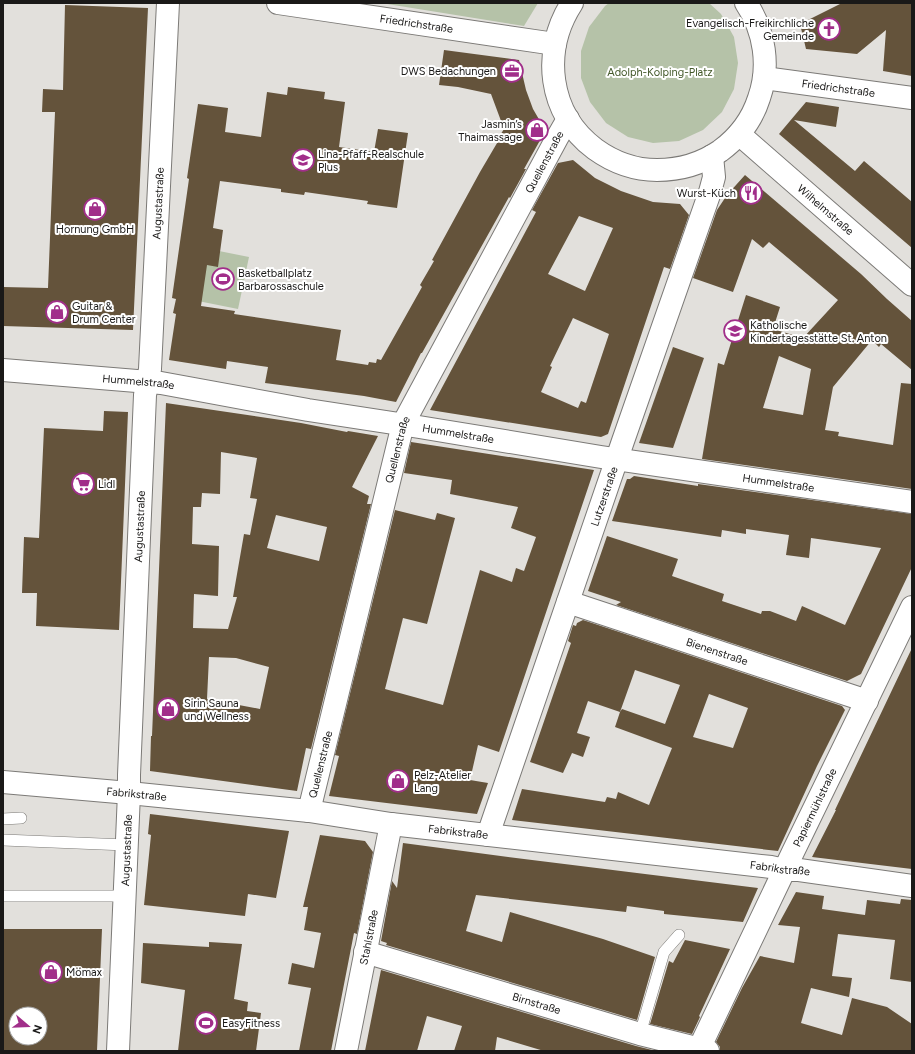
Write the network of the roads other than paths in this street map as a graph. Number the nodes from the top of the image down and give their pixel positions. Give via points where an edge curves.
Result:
1 (168, 3) edge
2 (278, 3) edge
3 (572, 3) edge
4 (754, 5) edge
5 (555, 44) junction
6 (764, 78) junction
7 (912, 98) edge
8 (568, 120) junction
9 (739, 134) junction
10 (712, 156) junction
11 (912, 285) edge
12 (3, 370) edge
13 (148, 382) junction
14 (403, 424) junction
15 (617, 460) junction
16 (912, 502) edge
17 (568, 602) junction
18 (910, 618) edge
19 (867, 701) junction
20 (3, 782) edge
21 (129, 793) junction
22 (309, 811) junction
23 (21, 818) dead end
24 (3, 819) edge
25 (391, 824) junction
26 (488, 835) junction
27 (3, 840) edge
28 (126, 845) junction
29 (785, 870) junction
30 (912, 886) edge
31 (3, 896) edge
32 (124, 896) junction
33 (679, 935) dead end
34 (365, 952) junction
35 (640, 1034) junction
36 (702, 1050) edge
37 (118, 1051) edge
38 (346, 1051) edge

1 - 13 street, Augustastraße
2 - 5 street, Friedrichstraße
3 - 5 street via 562,21
4 - 6 street via 763,43
5 - 8 street via 555,85
6 - 7 street, Friedrichstraße
6 - 9 street via 755,109
8 - 10 street via 578,133 602,154 633,167 649,170 682,168
8 - 14 street, Quellenstraße
9 - 10 street
9 - 11 street, Wilhelmstraße
10 - 15 street, Lutzerstraße via 714,177 710,192
12 - 13 street, Hummelstraße
13 - 14 street, Hummelstraße
13 - 21 street, Augustastraße via 144,395
14 - 15 street, Hummelstraße
14 - 22 street, Quellenstraße
15 - 16 street, Hummelstraße
15 - 17 street, Lutzerstraße
17 - 19 street, Bienenstraße
17 - 26 street, Lutzerstraße
18 - 19 street, Papiermühlstraße
19 - 29 street, Papiermühlstraße
20 - 21 street, Fabrikstraße
21 - 22 street, Fabrikstraße
21 - 28 street, Augustastraße
22 - 25 street, Fabrikstraße
23 - 24 lane
25 - 26 street, Fabrikstraße
25 - 34 street, Stahlstraße
26 - 29 street, Fabrikstraße
27 - 28 lane
28 - 32 street, Augustastraße
29 - 30 street, Fabrikstraße
29 - 36 street, Papiermühlstraße
31 - 32 lane
32 - 37 street, Augustastraße
33 - 35 lane via 664,952
34 - 35 street, Birnstraße
34 - 38 street, Stahlstraße
35 - 36 street, Birnstraße

